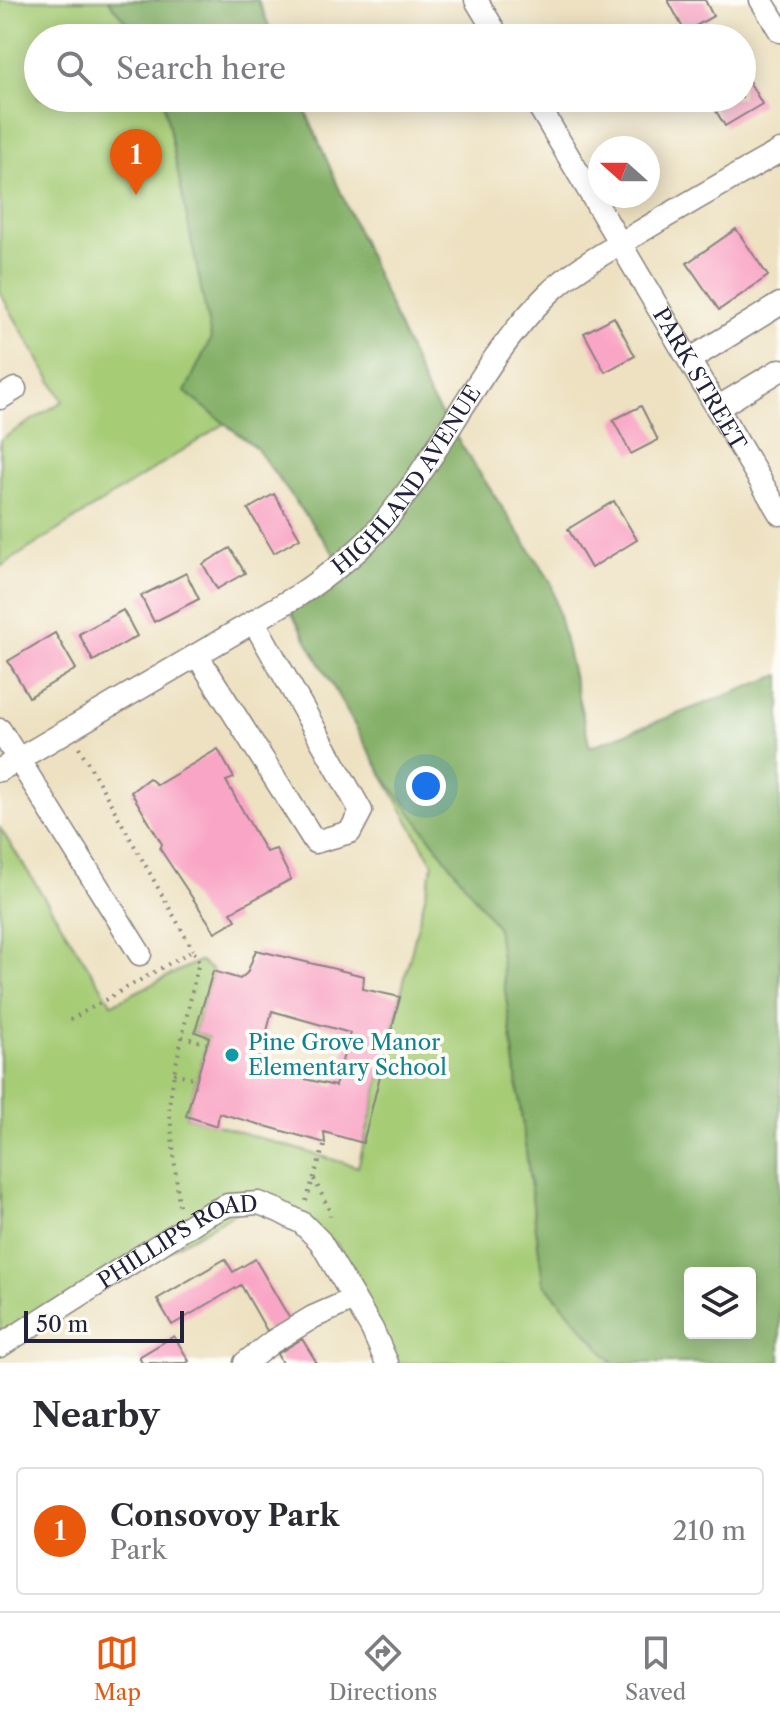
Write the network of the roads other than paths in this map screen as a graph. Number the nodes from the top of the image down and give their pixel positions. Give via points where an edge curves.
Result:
1 (476, 0) edge
2 (761, 0) edge
3 (491, 24) edge
4 (780, 31) edge
5 (542, 112) edge
6 (780, 151) edge
7 (620, 244) junction
8 (780, 304) edge
9 (689, 360) junction
10 (780, 370) edge
11 (717, 408) junction
12 (780, 514) edge
13 (254, 622) junction
14 (197, 655) junction
15 (0, 730) edge
16 (9, 765) edge
17 (140, 954) dead end
18 (354, 1299) junction
19 (0, 1346) edge
20 (245, 1363) edge
21 (387, 1363) edge

1 - 3 street
2 - 4 street
5 - 7 street, PARK STREET
6 - 7 street, HIGHLAND AVENUE
7 - 9 street, PARK STREET
7 - 13 street, HIGHLAND AVENUE via 547,295 495,356 418,477 373,534 330,573
8 - 9 street
9 - 11 street, PARK STREET
10 - 11 street
11 - 12 street, PARK STREET
13 - 14 street, HIGHLAND AVENUE
13 - 14 street via 361,811 350,832 315,842
14 - 16 street, HIGHLAND AVENUE
15 - 16 street
16 - 17 street
18 - 19 street, PHILLIPS ROAD via 320,1241 302,1223 259,1203 228,1205
18 - 20 street via 313,1317
18 - 21 street, PHILLIPS ROAD

